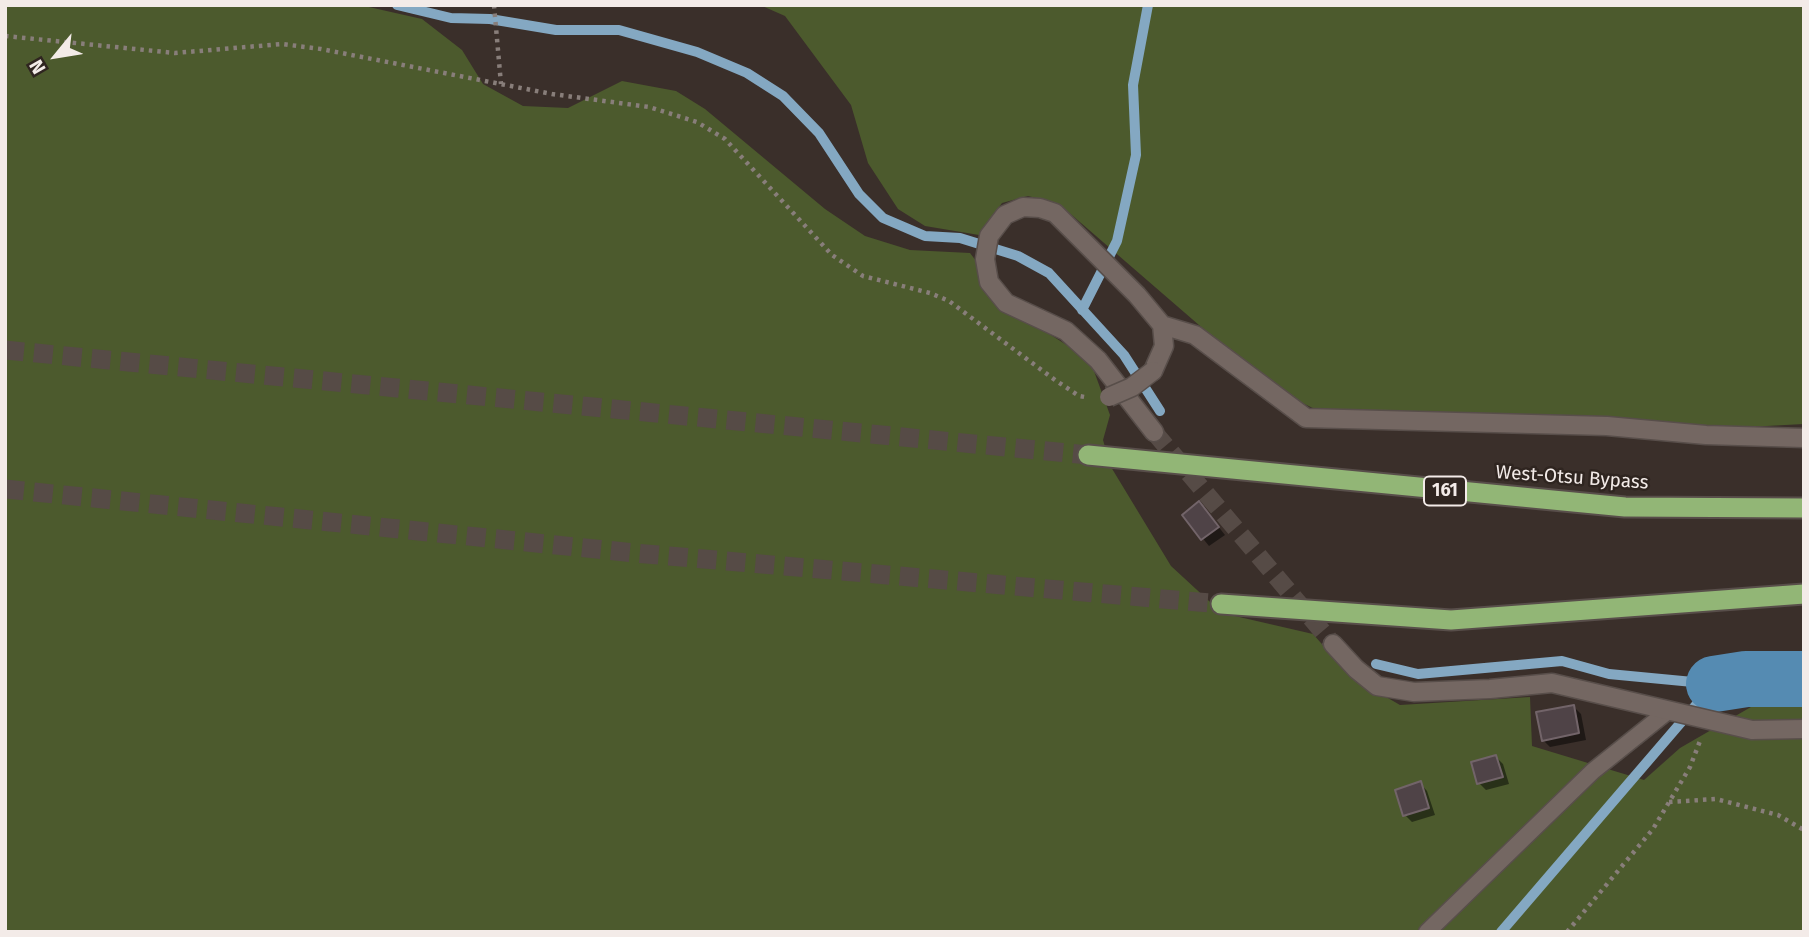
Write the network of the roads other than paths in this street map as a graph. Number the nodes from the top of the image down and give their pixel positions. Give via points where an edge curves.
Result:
1 (1162, 325) junction
2 (1108, 397) road end
3 (1154, 432) tunnel mouth
4 (1804, 438) edge
5 (1088, 455) tunnel mouth
6 (1804, 508) edge
7 (1804, 594) edge
8 (1222, 604) tunnel mouth
9 (1333, 644) tunnel mouth
10 (1671, 712) junction
11 (1804, 729) edge
12 (1427, 932) edge

1 - 2 street, bridge via 1164,346 1153,371
1 - 3 street via 1055,213 1023,207 1005,215 989,236 985,259 989,282 1006,303 1066,331 1098,360
1 - 4 street via 1195,335 1306,418 1607,426
5 - 6 highway, West-Otsu Bypass / 161 via 1625,507
7 - 8 highway via 1451,620
9 - 10 street via 1377,686 1414,692 1552,683
10 - 11 street via 1752,730
10 - 12 lane via 1593,771

